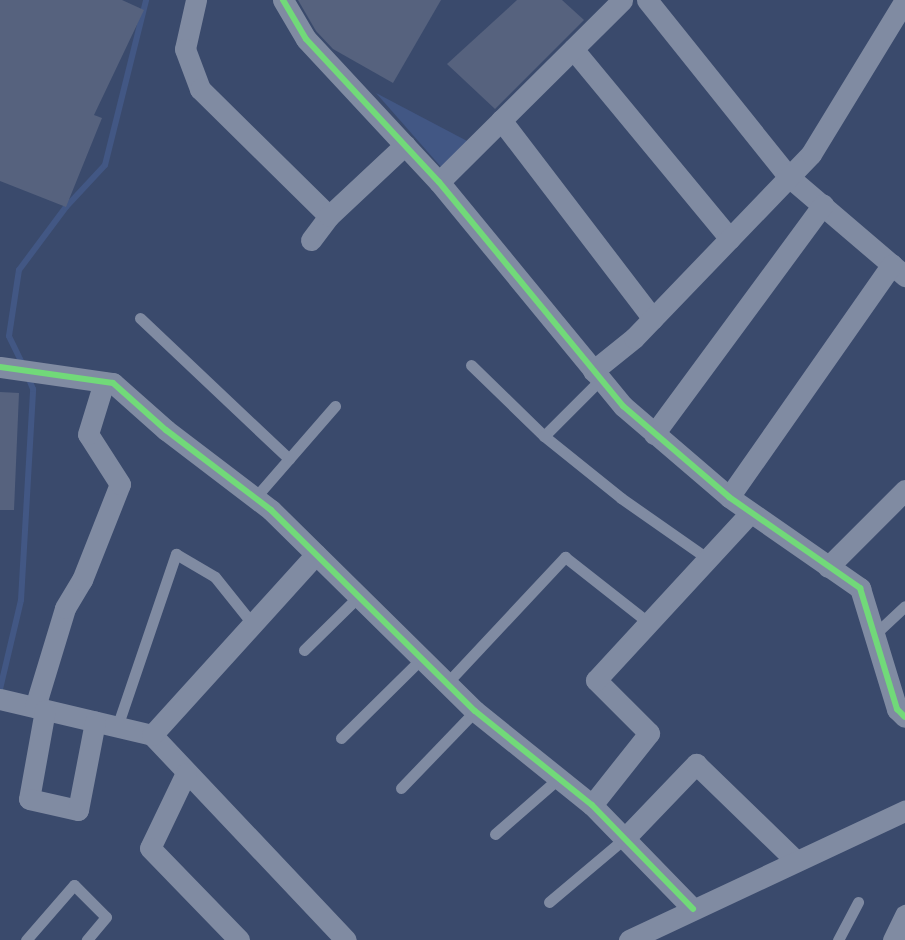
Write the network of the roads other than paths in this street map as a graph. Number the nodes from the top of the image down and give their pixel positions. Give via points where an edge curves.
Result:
1 (196, 0) edge
2 (283, 0) edge
3 (622, 0) edge
4 (647, 0) edge
5 (905, 0) edge
6 (573, 49) junction
7 (501, 120) junction
8 (405, 145) junction
9 (790, 177) junction
10 (440, 182) junction
11 (823, 205) junction
12 (329, 216) junction
13 (730, 239) junction
14 (311, 240) dead end
15 (898, 270) edge
16 (140, 318) dead end
17 (653, 319) junction
18 (471, 364) dead end
19 (0, 367) edge
20 (597, 375) junction
21 (104, 382) junction
22 (335, 406) dead end
23 (654, 434) junction
24 (544, 436) junction
25 (289, 459) junction
26 (905, 490) edge
27 (729, 497) junction
28 (255, 498) junction
29 (750, 513) junction
30 (316, 554) junction
31 (708, 559) junction
32 (828, 567) junction
33 (359, 596) junction
34 (905, 606) edge
35 (252, 622) junction
36 (649, 623) junction
37 (874, 636) junction
38 (304, 650) dead end
39 (422, 658) junction
40 (447, 683) junction
41 (0, 699) edge
42 (40, 709) junction
43 (475, 711) junction
44 (905, 717) edge
45 (95, 722) junction
46 (117, 727) junction
47 (152, 735) junction
48 (341, 738) dead end
49 (186, 772) junction
50 (559, 778) junction
51 (401, 788) dead end
52 (592, 805) junction
53 (905, 811) edge
54 (495, 834) dead end
55 (625, 838) junction
56 (795, 860) junction
57 (549, 902) dead end
58 (858, 902) dead end
59 (693, 909) junction
60 (905, 915) edge
61 (26, 940) edge
62 (87, 940) edge
63 (239, 940) edge
64 (346, 940) edge
65 (629, 940) edge
66 (838, 940) edge
67 (893, 940) edge

1 - 12 street via 185,49 200,89
2 - 8 street via 306,39
3 - 6 street
4 - 9 street
5 - 9 street via 811,154
6 - 7 street
6 - 13 street
7 - 10 street
7 - 17 street
8 - 10 street
8 - 12 street
9 - 11 street
9 - 13 street
10 - 20 street
11 - 15 street
11 - 23 street
12 - 14 street
13 - 17 street
15 - 27 street
16 - 25 lane
17 - 20 street
18 - 24 lane
19 - 21 street
20 - 23 street
20 - 24 lane
21 - 28 street via 113,383 166,430
21 - 42 street via 88,434 120,484 82,580 66,608
22 - 25 lane
23 - 27 street
24 - 31 lane via 621,498
25 - 28 lane
26 - 32 street
27 - 29 street
28 - 30 street
29 - 31 street
29 - 32 street
30 - 33 street
30 - 35 street
31 - 36 street
32 - 37 street via 860,588
33 - 38 lane
33 - 39 street
34 - 37 lane
35 - 46 lane via 215,577 176,554
35 - 47 street
36 - 40 lane via 565,557
36 - 52 street via 596,680 649,733
37 - 44 street via 896,708
39 - 40 street
39 - 48 lane
40 - 43 street
41 - 42 street
42 - 45 street
42 - 45 street via 29,799 78,810
43 - 50 street
43 - 51 lane
45 - 46 street
46 - 47 street
47 - 49 street
49 - 63 street via 150,848
49 - 64 street
50 - 52 street
50 - 54 lane
52 - 55 street
53 - 56 street
55 - 56 street via 696,764
55 - 57 lane
55 - 59 street
56 - 59 street
58 - 66 lane
59 - 65 street
60 - 67 street
61 - 62 lane via 74,885 106,917

